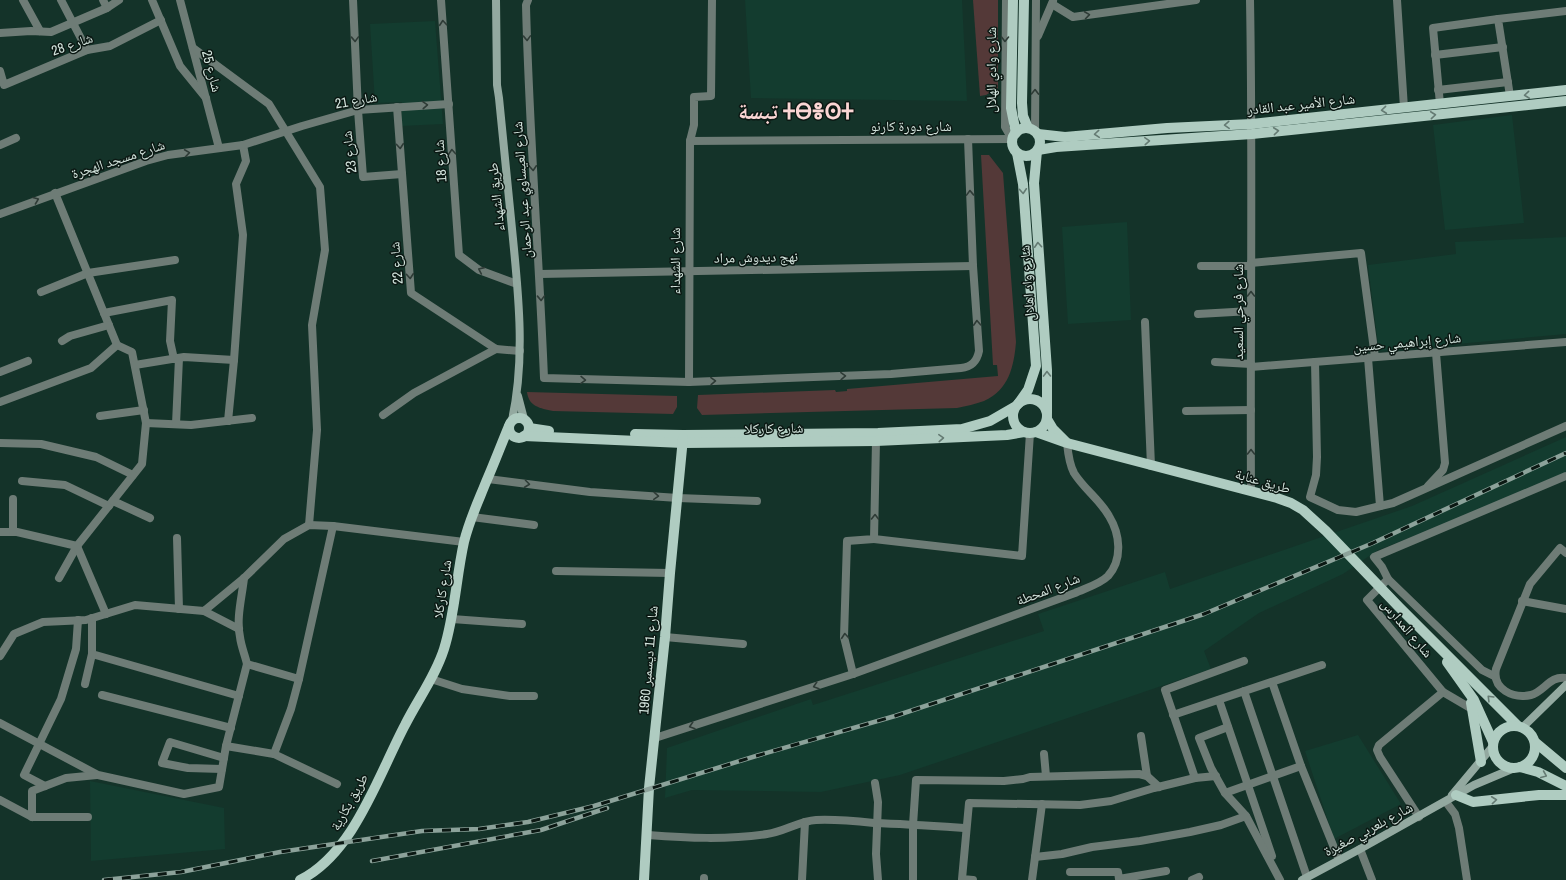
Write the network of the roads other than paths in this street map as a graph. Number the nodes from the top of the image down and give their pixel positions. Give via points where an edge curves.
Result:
1 (23, 0) edge
2 (61, 0) edge
3 (119, 0) edge
4 (152, 0) edge
5 (180, 0) edge
6 (353, 0) edge
7 (441, 0) edge
8 (496, 0) edge
9 (528, 0) edge
10 (712, 0) edge
11 (1006, 0) edge
12 (1013, 0) edge
13 (1024, 0) edge
14 (1036, 0) edge
15 (1196, 0) edge
16 (1250, 0) edge
17 (1397, 0) edge
18 (1053, 2) edge
19 (105, 4) edge
20 (1566, 11) edge
21 (1498, 19) junction
22 (160, 20) junction
23 (73, 23) junction
24 (40, 31) junction
25 (0, 33) edge
26 (1036, 40) junction
27 (1502, 47) junction
28 (193, 48) junction
29 (88, 50) junction
30 (1436, 55) junction
31 (0, 74) edge
32 (1508, 82) junction
33 (1438, 90) junction
34 (1566, 90) edge
35 (1510, 96) junction
36 (206, 98) junction
37 (1566, 101) edge
38 (449, 104) junction
39 (1440, 104) junction
40 (397, 107) junction
41 (1404, 108) junction
42 (358, 110) junction
43 (1252, 129) junction
44 (1033, 131) junction
45 (1014, 136) junction
46 (270, 137) joint
47 (16, 138) dead end
48 (968, 139) junction
49 (690, 141) junction
50 (0, 145) edge
51 (243, 145) junction
52 (219, 148) junction
53 (1038, 150) junction
54 (1017, 153) junction
55 (402, 174) junction
56 (55, 194) junction
57 (0, 214) edge
58 (175, 260) dead end
59 (1251, 265) junction
60 (973, 266) junction
61 (1201, 266) dead end
62 (689, 271) junction
63 (88, 273) junction
64 (540, 274) junction
65 (517, 284) junction
66 (41, 292) dead end
67 (1251, 311) junction
68 (104, 313) junction
69 (1198, 314) dead end
70 (1146, 322) dead end
71 (109, 325) junction
72 (62, 341) dead end
73 (1566, 342) edge
74 (117, 345) junction
75 (496, 349) junction
76 (520, 351) junction
77 (1436, 352) junction
78 (176, 358) junction
79 (1371, 358) junction
80 (234, 360) junction
81 (28, 362) dead end
82 (1215, 362) dead end
83 (1315, 362) junction
84 (135, 365) junction
85 (1251, 366) junction
86 (0, 372) edge
87 (689, 382) junction
88 (517, 392) junction
89 (0, 402) edge
90 (1017, 405) junction
91 (144, 410) junction
92 (1251, 410) junction
93 (1186, 411) dead end
94 (383, 415) dead end
95 (100, 416) dead end
96 (1047, 416) junction
97 (252, 418) dead end
98 (228, 421) junction
99 (146, 423) junction
100 (510, 423) junction
101 (176, 424) junction
102 (1566, 426) edge
103 (525, 430) junction
104 (1030, 433) junction
105 (683, 439) junction
106 (876, 441) junction
107 (0, 443) edge
108 (1067, 444) junction
109 (496, 455) junction
110 (1151, 466) junction
111 (134, 475) junction
112 (1566, 476) edge
113 (488, 479) junction
114 (22, 481) dead end
115 (1426, 488) junction
116 (1251, 491) junction
117 (678, 498) junction
118 (13, 499) dead end
119 (757, 501) dead end
120 (111, 503) junction
121 (1380, 506) junction
122 (472, 516) junction
123 (150, 518) dead end
124 (309, 525) junction
125 (534, 525) dead end
126 (333, 526) junction
127 (0, 532) edge
128 (13, 532) junction
129 (177, 538) dead end
130 (874, 538) junction
131 (464, 542) junction
132 (77, 546) junction
133 (1566, 553) edge
134 (556, 571) dead end
135 (670, 573) junction
136 (59, 578) dead end
137 (244, 578) junction
138 (1388, 579) junction
139 (1522, 602) junction
140 (179, 609) junction
141 (1566, 609) edge
142 (204, 611) junction
143 (106, 614) junction
144 (92, 618) junction
145 (452, 619) junction
146 (78, 620) junction
147 (522, 624) dead end
148 (239, 629) junction
149 (1427, 635) junction
150 (665, 637) junction
151 (743, 644) dead end
152 (92, 654) junction
153 (0, 656) edge
154 (1244, 661) dead end
155 (247, 664) junction
156 (1322, 665) dead end
157 (853, 674) junction
158 (1494, 676) junction
159 (1566, 678) edge
160 (299, 679) junction
161 (432, 679) junction
162 (1272, 682) junction
163 (85, 684) dead end
164 (1566, 686) edge
165 (1244, 691) junction
166 (1468, 691) junction
167 (1443, 692) junction
168 (102, 695) dead end
169 (239, 696) junction
170 (534, 696) dead end
171 (1219, 700) junction
172 (1472, 709) junction
173 (1174, 715) junction
174 (0, 723) edge
175 (406, 724) joint
176 (1228, 727) junction
177 (1520, 727) junction
178 (231, 728) junction
179 (1141, 736) dead end
180 (655, 738) junction
181 (1534, 742) junction
182 (40, 743) junction
183 (1493, 744) junction
184 (226, 746) junction
185 (274, 754) junction
186 (1044, 754) dead end
187 (224, 758) junction
188 (1481, 762) junction
189 (1300, 766) junction
190 (1516, 768) junction
191 (1566, 768) edge
192 (222, 769) junction
193 (98, 775) junction
194 (1046, 776) junction
195 (1147, 776) junction
196 (1216, 776) junction
197 (1274, 776) junction
198 (1195, 778) junction
199 (875, 783) dead end
200 (337, 784) dead end
201 (1248, 785) junction
202 (45, 786) junction
203 (1566, 786) edge
204 (1159, 787) junction
205 (1225, 793) junction
206 (1456, 795) junction
207 (1566, 795) edge
208 (0, 800) edge
209 (1446, 802) junction
210 (1042, 804) junction
211 (1246, 816) junction
212 (32, 817) junction
213 (88, 817) dead end
214 (1419, 817) junction
215 (806, 822) junction
216 (876, 823) junction
217 (913, 825) junction
218 (966, 828) junction
219 (648, 834) junction
220 (1360, 849) junction
221 (1035, 857) junction
222 (1339, 860) junction
223 (1166, 871) dead end
224 (1070, 872) dead end
225 (1304, 878) edge
226 (1280, 879) edge
227 (300, 880) edge
228 (644, 880) edge
229 (802, 880) edge
230 (878, 880) edge
231 (913, 880) edge
232 (973, 880) edge
233 (1032, 880) edge
234 (1119, 880) edge
235 (1372, 880) edge
236 (1467, 880) edge

1 - 24 street
2 - 23 street
3 - 19 street
4 - 22 street
5 - 28 street, شارع 25
6 -> 42 street
38 -> 7 street, شارع 18
8 - 65 main road, طريق الشهداء via 497,85
9 -> 64 street, شارع العيساوي عبد الرحمان via 528,95
10 - 49 street, شارع الشهداء via 711,96 694,97 694,125
11 -> 45 street, شارع وادي الهلال via 1005,127
12 - 45 main road, شارع وادي الهلال via 1011,108
13 - 44 main road via 1022,103 1023,116
14 - 26 street
18 -> 15 street via 1073,17
16 - 43 street, شارع فرحي السعيد
17 - 41 street
18 - 26 street
19 - 23 street
20 - 21 street
21 - 27 street
21 - 30 street via 1433,28
22 - 29 street, شارع 28 via 110,46
22 - 36 street via 180,66
23 - 24 street via 51,32
23 - 29 street
24 - 25 street
44 -> 26 street
27 - 30 street
27 - 32 street
28 - 36 street, شارع 25
28 - 124 street via 269,104 320,187 325,250 312,325 317,430
29 - 31 street, شارع 28 via 4,85
30 - 33 street
32 - 33 street
32 - 35 street
33 - 39 street
34 -> 35 main road, شارع الأمير عبد القادر
35 - 39 main road, شارع الأمير عبد القادر
36 - 52 street, شارع 25
43 -> 37 main road, شارع الأمير عبد القادر
40 -> 38 street, شارع 21
65 -> 38 street, شارع 18 via 479,270 459,255
39 - 41 main road, شارع الأمير عبد القادر
40 - 42 street, شارع 21
40 -> 55 street, شارع 22
41 -> 43 main road, شارع الأمير عبد القادر
42 - 46 street, شارع 21
42 - 55 street, شارع 23 via 363,177
43 -> 44 main road, شارع الأمير عبد القادر via 1167,128 1065,137
53 -> 43 main road, شارع الأمير عبد القادر
43 - 59 street, شارع فرحي السعيد
44 - 45 main road via 1023,128
44 - 53 main road via 1040,142
45 - 48 street, شارع دورة كارنو
45 - 54 main road via 1013,147
46 - 51 street, شارع مسجد الهجرة
47 - 50 street
48 - 49 street, شارع دورة كارنو
60 -> 48 street
49 - 62 street, شارع الشهداء
51 - 52 street, شارع مسجد الهجرة
51 - 80 street via 246,161 236,184 243,235
56 -> 52 street, شارع مسجد الهجرة via 146,161 168,155
53 - 54 main road via 1025,156
96 -> 53 main road, شارع واد اهلال via 1047,370 1034,183
54 -> 90 main road, شارع واد اهلال via 1023,184 1036,366 1028,390
55 -> 75 street, شارع 22 via 411,293
57 -> 56 street, شارع مسجد الهجرة
56 - 63 street
58 - 63 street
59 - 61 street
67 -> 59 street, شارع فرحي السعيد
59 - 79 street via 1361,253
60 - 62 street, نهج ديدوش مراد
87 -> 60 street via 891,374 971,365 979,350
62 - 64 street, نهج ديدوش مراد
62 - 87 street, شارع الشهداء
63 - 66 street
63 - 68 street
64 -> 87 street, شارع العيساوي عبد الرحمان via 544,378
65 - 76 main road, طريق الشهداء
67 - 69 street
67 - 85 street, شارع فرحي السعيد
68 - 71 street
68 - 78 street via 172,300 170,341
70 - 110 street
71 - 72 street via 70,336
71 - 74 street
73 - 77 street, شارع إبراهيمي حسين
74 - 84 street via 132,352
74 - 89 street via 91,368
75 - 76 street, شارع 22
75 - 94 street via 414,393
76 - 88 main road, طريق الشهداء
77 - 79 street, شارع إبراهيمي حسين
77 - 115 street via 1445,463 1443,470
78 - 80 street
78 - 84 street
78 - 101 street
79 - 83 street, شارع إبراهيمي حسين
79 - 121 street
80 - 98 street
81 - 86 street
82 - 85 street, شارع إبراهيمي حسين
83 - 85 street, شارع إبراهيمي حسين
83 - 121 street via 1317,457 1316,475 1310,497 1338,510 1356,512
84 - 91 street
85 - 92 street, شارع فرحي السعيد
88 - 100 main road
88 - 103 main road
90 - 96 main road via 1028,399 1038,401
90 - 104 main road via 1014,421 1019,430
90 - 105 main road, شارع كاركلا via 990,421 962,429
91 - 95 street
91 - 99 street
92 - 93 street
116 -> 92 street, شارع فرحي السعيد
96 - 104 main road via 1043,427
96 - 108 main road via 1053,429
97 - 98 street
98 - 101 street
99 - 101 street
99 - 111 street via 142,464
100 - 103 main road, شارع كاركلا via 518,418
100 - 103 main road via 512,435 515,437
100 - 109 main road, شارع كاركلا
102 - 115 street
103 - 105 main road, شارع كاركلا
103 - 109 main road
106 -> 104 main road, شارع كاركلا
104 - 108 main road, طريق عنابة
104 - 130 street via 1022,556
105 - 106 main road, شارع كاركلا
105 - 117 main road, شارع 11 ديسمبر 1960
130 -> 106 street
107 - 111 street via 41,444 96,457
108 - 110 main road, طريق عنابة
108 - 157 street, شارع المحطة via 1068,458 1074,473 1109,516 1119,543 1117,563 1107,576 1076,593
109 - 113 main road, شارع كاركلا
110 - 116 main road, طريق عنابة
111 - 120 street
112 - 138 street, شارع المدارس via 1374,556
113 -> 117 street via 590,492
113 - 122 main road, شارع كاركلا
114 - 120 street via 65,485
115 - 121 street
116 - 149 main road, طريق عنابة via 1291,503 1303,510
117 - 119 street
117 - 135 main road, شارع 11 ديسمبر 1960
118 - 128 street
120 - 123 street
120 - 132 street
122 - 125 street
122 - 131 main road, شارع كاركلا
124 - 126 street
124 - 137 street via 284,539
126 - 131 street
126 - 160 street
127 - 128 street
128 - 132 street
129 - 140 street
157 -> 130 street via 844,637 847,542
131 - 145 main road, شارع كاركلا
132 - 136 street
132 - 143 street
133 - 139 street via 1560,548 1530,584
134 - 135 street
135 - 150 main road, شارع 11 ديسمبر 1960
137 - 142 street
137 - 148 street
138 - 158 street via 1482,670
138 - 167 street, شارع المدارس via 1367,600
139 - 141 street
139 - 158 street
140 - 142 street
140 - 143 street via 135,605
142 - 148 street
143 - 144 street
144 - 146 street
144 - 152 street
145 - 147 street
145 - 161 main road, شارع كاركلا via 444,651
146 - 153 street via 43,622 14,634
146 - 182 street via 76,649 61,699
148 - 155 street
149 - 166 main road, طريق عنابة
177 -> 149 main road, طريق عنابة
150 - 151 street
150 - 180 main road, شارع 11 ديسمبر 1960
152 - 163 street
152 - 169 street
154 - 173 street via 1164,690
155 - 160 street
155 - 169 street
156 - 162 street
157 -> 180 street, شارع المحطة
158 - 159 street via 1501,688 1525,696 1532,695 1556,678
160 - 185 street
161 - 170 street via 462,689 510,696
161 - 175 main road, شارع كاركلا
162 - 165 street
162 - 189 street
164 - 177 main road
165 - 171 street
165 - 197 street
166 - 172 main road
166 - 183 main road, طريق عنابة
167 - 172 street
167 - 214 street via 1379,745 1377,750
168 - 178 street
169 - 178 street
171 - 173 street
171 - 176 street
172 - 188 main road
173 - 198 street
174 - 182 street
175 - 227 main road, طريق بكارية via 348,836 327,860
176 - 196 street via 1199,738 1210,768
176 - 201 street
177 - 181 main road via 1530,733
177 - 183 main road via 1502,729
178 - 184 street
179 - 195 street
180 - 219 main road, شارع 11 ديسمبر 1960 via 649,788
181 - 190 main road via 1535,751 1531,759
181 - 191 main road
182 - 193 street
182 - 202 street via 24,775
183 - 188 main road, شارع بلعربي صغيرة
183 - 190 main road via 1496,758 1500,763
184 - 185 street
184 - 187 street
185 - 200 street
186 - 194 street
187 - 192 street
187 - 192 street via 170,742 162,763 188,768
188 - 209 main road, شارع بلعربي صغيرة
189 - 197 street
189 - 222 street
190 -> 203 main road via 1538,772
190 - 206 main road, شارع بلعربي صغيرة
192 - 193 street via 219,787 184,794
193 - 202 street via 66,778
194 - 195 street
194 - 217 street via 1004,781 916,780
195 - 204 street
196 - 198 street
196 - 205 street
197 - 201 street
197 - 225 street
198 - 204 street
199 - 216 street via 878,802
201 - 205 street
201 - 226 street
202 - 212 street via 32,791
204 - 210 street via 1111,801 1080,805
205 - 211 street
206 -> 207 main road via 1474,802 1539,795
206 - 209 main road, شارع بلعربي صغيرة
208 - 212 street
209 - 214 main road, شارع بلعربي صغيرة
209 - 236 street via 1455,814 1459,828
210 - 218 street via 969,803
210 - 221 street
211 - 221 street via 1221,825 1126,844
211 - 226 street
212 - 213 street
214 - 220 main road, شارع بلعربي صغيرة
215 - 216 street via 841,820
215 - 219 street via 783,831 748,836 692,838
215 - 229 street
216 - 217 street
216 - 230 street
217 - 218 street
217 - 231 street
218 - 232 street via 962,879
219 - 228 main road, شارع 11 ديسمبر 1960
220 - 222 main road, شارع بلعربي صغيرة
220 - 235 street
221 - 233 street
222 - 225 main road, شارع بلعربي صغيرة
223 - 234 street
224 - 234 street via 1118,872

